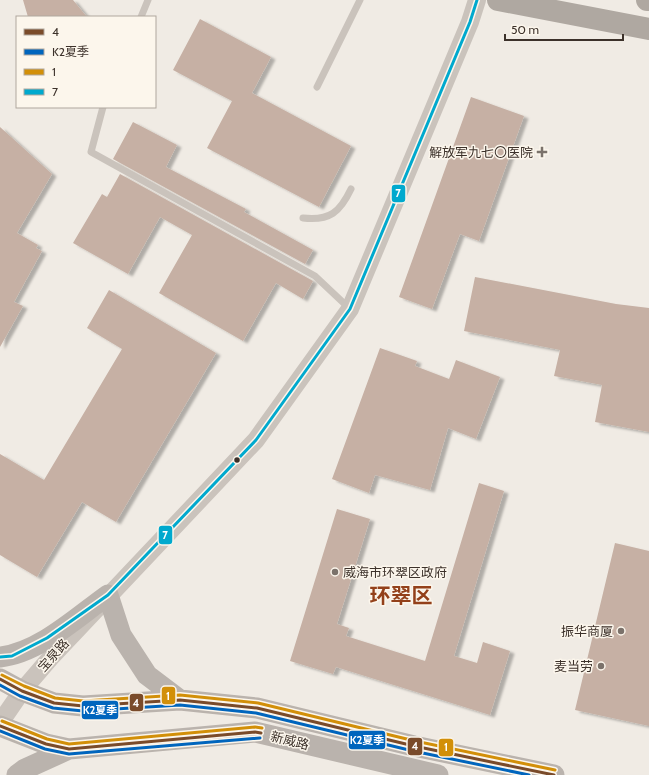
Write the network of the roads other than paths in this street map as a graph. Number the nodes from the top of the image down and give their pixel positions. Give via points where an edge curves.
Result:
1 (148, 0) edge
2 (360, 0) edge
3 (477, 0) edge
4 (498, 0) edge
5 (141, 16) edge
6 (649, 29) edge
7 (317, 88) dead end
8 (103, 108) edge
9 (351, 189) dead end
10 (303, 218) dead end
11 (350, 309) junction
12 (108, 595) junction
13 (0, 657) edge
14 (0, 679) edge
15 (22, 691) junction
16 (180, 700) junction
17 (0, 724) edge
18 (395, 741) junction
19 (69, 749) junction
20 (390, 764) junction
21 (17, 775) edge
22 (34, 775) edge
23 (438, 775) edge
24 (554, 775) edge

1 - 5 lane
2 - 7 lane
3 - 11 street, 宝泉路 via 467,30
4 - 6 main road
8 - 11 lane via 91,152 315,276
9 - 10 lane via 344,203 332,215 316,220
11 - 12 street, 宝泉路 via 256,440
12 - 13 main road via 47,638 12,656
12 - 15 street, 宝泉路
12 - 16 main road via 121,635 147,675
14 - 15 main road, 新威路
15 - 16 main road, 新威路 via 54,703 83,706
15 - 17 street, 宝泉路
16 - 18 main road, 新威路 via 257,708
17 - 19 main road, 新威路 via 46,744
18 - 20 lane
18 - 24 main road, 新威路
19 - 20 main road, 新威路 via 255,732
19 - 21 main road
19 - 22 main road
20 - 23 main road, 新威路

